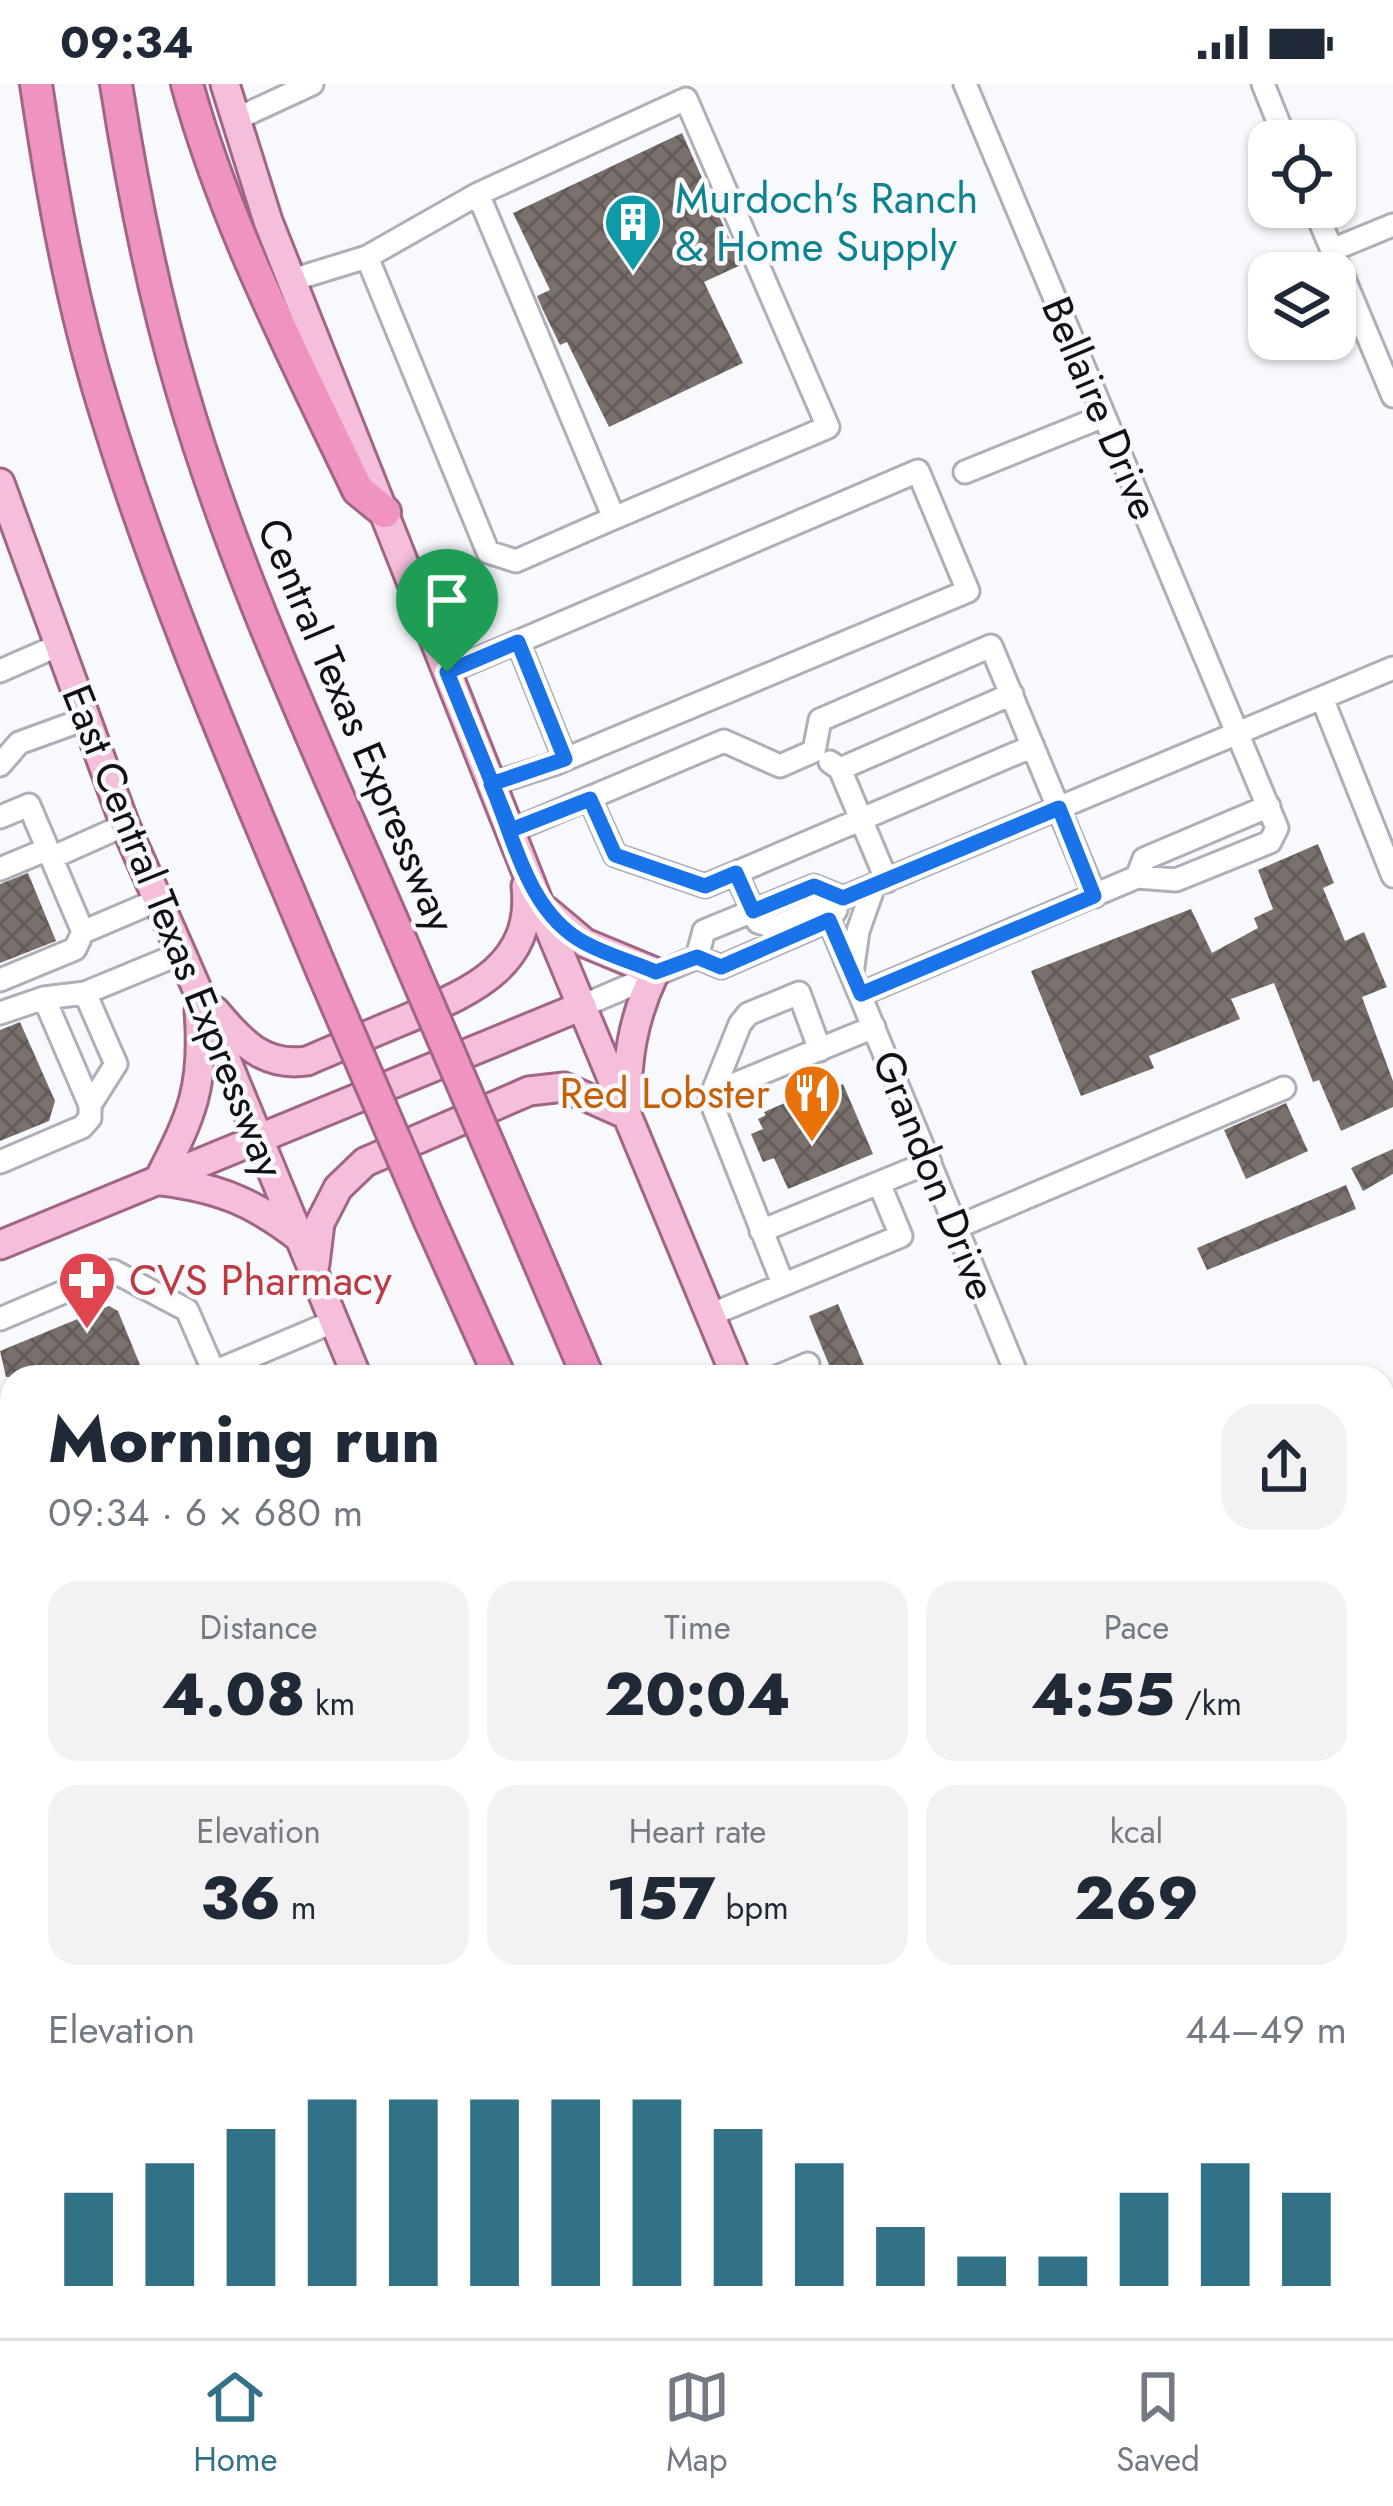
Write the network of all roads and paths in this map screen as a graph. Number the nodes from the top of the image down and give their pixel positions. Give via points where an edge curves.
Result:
1 (36, 84) edge
2 (116, 84) edge
3 (187, 84) edge
4 (225, 84) edge
5 (312, 84) edge
6 (965, 84) edge
7 (1263, 84) edge
8 (234, 120) junction
9 (1278, 120) edge
10 (478, 194) junction
11 (1393, 225) edge
12 (1323, 228) edge
13 (1332, 250) junction
14 (367, 256) junction
15 (292, 280) junction
16 (1393, 396) edge
17 (1104, 416) junction
18 (965, 472) dead end
19 (0, 483) edge
20 (385, 512) junction
21 (614, 518) junction
22 (10, 549) edge
23 (518, 642) junction
24 (57, 646) junction
25 (1393, 668) edge
26 (0, 671) edge
27 (447, 672) junction
28 (1012, 694) junction
29 (1322, 698) junction
30 (85, 719) junction
31 (1236, 733) junction
32 (1033, 746) junction
33 (814, 751) junction
34 (565, 759) junction
35 (0, 765) edge
36 (840, 769) junction
37 (491, 784) junction
38 (590, 799) junction
39 (1269, 806) junction
40 (1059, 808) junction
41 (0, 817) edge
42 (862, 821) junction
43 (124, 825) junction
44 (511, 830) junction
45 (50, 854) junction
46 (523, 860) junction
47 (0, 869) edge
48 (736, 873) junction
49 (1138, 877) junction
50 (1393, 877) edge
51 (881, 883) junction
52 (1094, 896) junction
53 (843, 898) junction
54 (158, 899) junction
55 (538, 901) junction
56 (753, 911) junction
57 (829, 920) junction
58 (83, 932) junction
59 (182, 953) junction
60 (697, 957) junction
61 (656, 972) junction
62 (0, 980) edge
63 (856, 984) junction
64 (197, 989) junction
65 (85, 993) junction
66 (44, 998) junction
67 (582, 1006) junction
68 (0, 1012) edge
69 (874, 1027) junction
70 (820, 1050) junction
71 (1284, 1088) dead end
72 (713, 1093) junction
73 (90, 1105) junction
74 (628, 1115) junction
75 (259, 1140) junction
76 (0, 1162) edge
77 (930, 1162) junction
78 (158, 1181) junction
79 (879, 1183) junction
80 (957, 1227) junction
81 (761, 1231) junction
82 (303, 1240) junction
83 (0, 1245) edge
84 (315, 1268) junction
85 (783, 1284) junction
86 (468, 1306) junction
87 (710, 1315) junction
88 (0, 1319) edge
89 (335, 1321) junction
90 (205, 1365) edge
91 (232, 1365) edge
92 (346, 1365) edge
93 (482, 1365) edge
94 (495, 1365) edge
95 (583, 1365) edge
96 (731, 1365) edge
97 (1013, 1365) edge

1 - 86 highway, bridge via 56,218 103,403 180,631
2 - 95 highway, Central Texas Expressway, bridge via 152,274 188,408 253,594
3 - 20 highway via 265,294 358,490
4 - 8 main road
5 - 8 street
6 - 17 street, Bellaire Drive
7 - 9 street
8 - 15 main road
10 - 14 street
10 - 21 street
10 - 21 street via 686,99 828,427
11 - 13 street
12 - 13 street
13 - 16 street
14 - 15 street
14 - 21 street via 488,551 516,561
15 - 20 main road
17 - 18 street
17 - 31 street, Bellaire Drive
19 - 22 main road, East Central Texas Expressway
20 - 27 main road
22 - 24 main road, East Central Texas Expressway
23 - 27 street
23 - 34 street
23 - 34 street via 918,471 968,591
24 - 26 street
24 - 30 main road, East Central Texas Expressway
25 - 29 street
27 - 37 main road
28 - 32 street
28 - 33 street via 991,646 820,720
28 - 36 street
29 - 31 street
29 - 50 street
30 - 35 street via 19,743
30 - 43 main road, East Central Texas Expressway
31 - 39 street, Bellaire Drive
31 - 40 street
32 - 40 street
32 - 42 street
33 - 36 street
33 - 38 street via 780,766 724,741
34 - 37 street
36 - 42 street
37 - 44 main road
38 - 44 street
38 - 48 street via 615,855 705,886
39 - 49 street via 1144,859
39 - 49 street via 1277,828 1270,842 1176,880
40 - 51 street
40 - 52 street
41 - 45 street via 29,805
42 - 48 street
42 - 51 street
43 - 45 street
43 - 54 main road, East Central Texas Expressway
44 - 46 main road
45 - 47 street
45 - 58 street
46 - 55 main road
46 - 64 main road via 528,911 501,967 469,992 308,1061 283,1064 246,1047
48 - 56 street
49 - 52 street
51 - 53 street
51 - 63 street via 858,931
52 - 63 street
53 - 56 street via 814,886
53 - 57 street
54 - 58 street
54 - 59 main road, East Central Texas Expressway
55 - 61 main road via 584,943
55 - 67 main road
56 - 60 street via 704,931
57 - 60 street via 721,967
57 - 63 street, Grandon Drive
58 - 62 street via 74,949
59 - 64 main road, East Central Texas Expressway
59 - 65 street
60 - 61 street
61 - 67 street
61 - 74 main road via 630,1041
63 - 69 street, Grandon Drive
64 - 75 main road, East Central Texas Expressway
64 - 78 main road via 201,1078
65 - 66 street
65 - 73 street via 116,1064
66 - 68 street
66 - 73 street
67 - 74 main road
67 - 75 main road
69 - 70 street
69 - 77 street, Grandon Drive
70 - 72 street
70 - 72 street via 800,993 748,1014
71 - 80 street
72 - 81 street via 713,1112
73 - 76 street via 82,1127
74 - 84 main road via 563,1087 529,1091 365,1162 338,1188 320,1223
74 - 87 main road
75 - 78 main road
75 - 82 main road, East Central Texas Expressway
77 - 79 street
77 - 80 street, Grandon Drive
78 - 82 main road via 227,1194
78 - 83 main road
79 - 81 street
79 - 85 street via 901,1236
80 - 97 street, Grandon Drive
81 - 85 street
82 - 84 main road, East Central Texas Expressway
84 - 89 main road, East Central Texas Expressway
85 - 87 street
86 - 93 highway
86 - 94 highway
87 - 96 main road
88 - 90 street via 113,1271 187,1310
89 - 91 street
89 - 92 main road, East Central Texas Expressway

